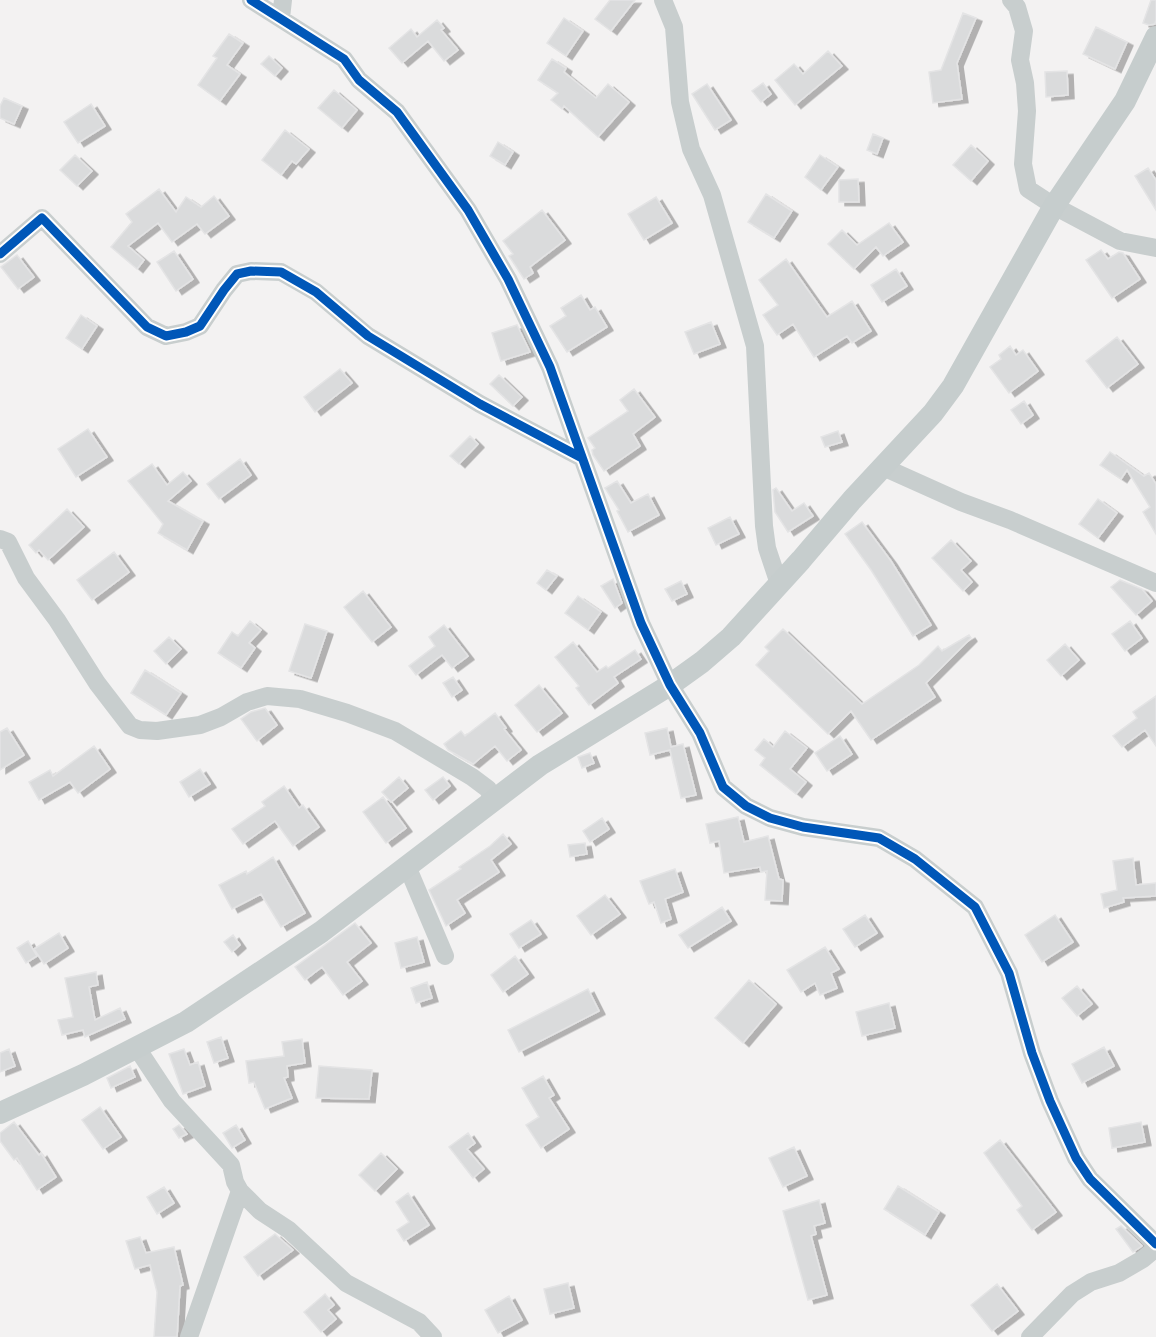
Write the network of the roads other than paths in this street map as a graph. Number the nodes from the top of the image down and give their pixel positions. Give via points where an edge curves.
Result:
1 (251, 0) edge
2 (663, 0) edge
3 (1011, 0) edge
4 (282, 9) edge
5 (1156, 37) edge
6 (1054, 206) junction
7 (1156, 248) edge
8 (0, 254) edge
9 (582, 458) junction
10 (883, 467) junction
11 (0, 539) edge
12 (1156, 583) edge
13 (779, 584) junction
14 (670, 685) junction
15 (493, 800) junction
16 (407, 866) junction
17 (445, 956) dead end
18 (137, 1048) junction
19 (0, 1113) edge
20 (240, 1191) junction
21 (1153, 1240) edge
22 (189, 1337) edge
23 (433, 1337) edge
24 (1030, 1337) edge

1 - 4 street
2 - 13 street via 674,27 680,102 691,149 712,195 755,346 764,526
3 - 6 street via 1024,31 1020,60 1027,111 1023,164 1026,183 1036,196
4 - 9 street via 318,44 344,59 359,80 397,112 468,210 508,279 550,367
5 - 6 main road via 1125,101
6 - 7 street via 1120,241
6 - 10 main road via 953,386
8 - 9 street via 42,218 147,327 165,336 200,326 237,274 281,272 316,292 368,336 480,404
9 - 14 street via 641,623
10 - 12 street
10 - 13 main road
11 - 15 street via 8,542 26,578 130,726 157,731 200,725 267,696 300,699 395,731 472,777 488,789
13 - 14 main road via 730,637
14 - 15 main road via 540,765
14 - 21 street via 700,734 723,787 746,806 770,818 804,827 879,838 915,859 975,907 1009,973 1032,1053 1076,1158 1090,1179
15 - 16 main road
16 - 17 street
16 - 18 main road via 321,932 186,1022
18 - 19 main road
18 - 20 street via 172,1101 231,1165
20 - 22 street
20 - 23 street via 346,1283 419,1322
21 - 24 street via 1143,1259 1072,1294

